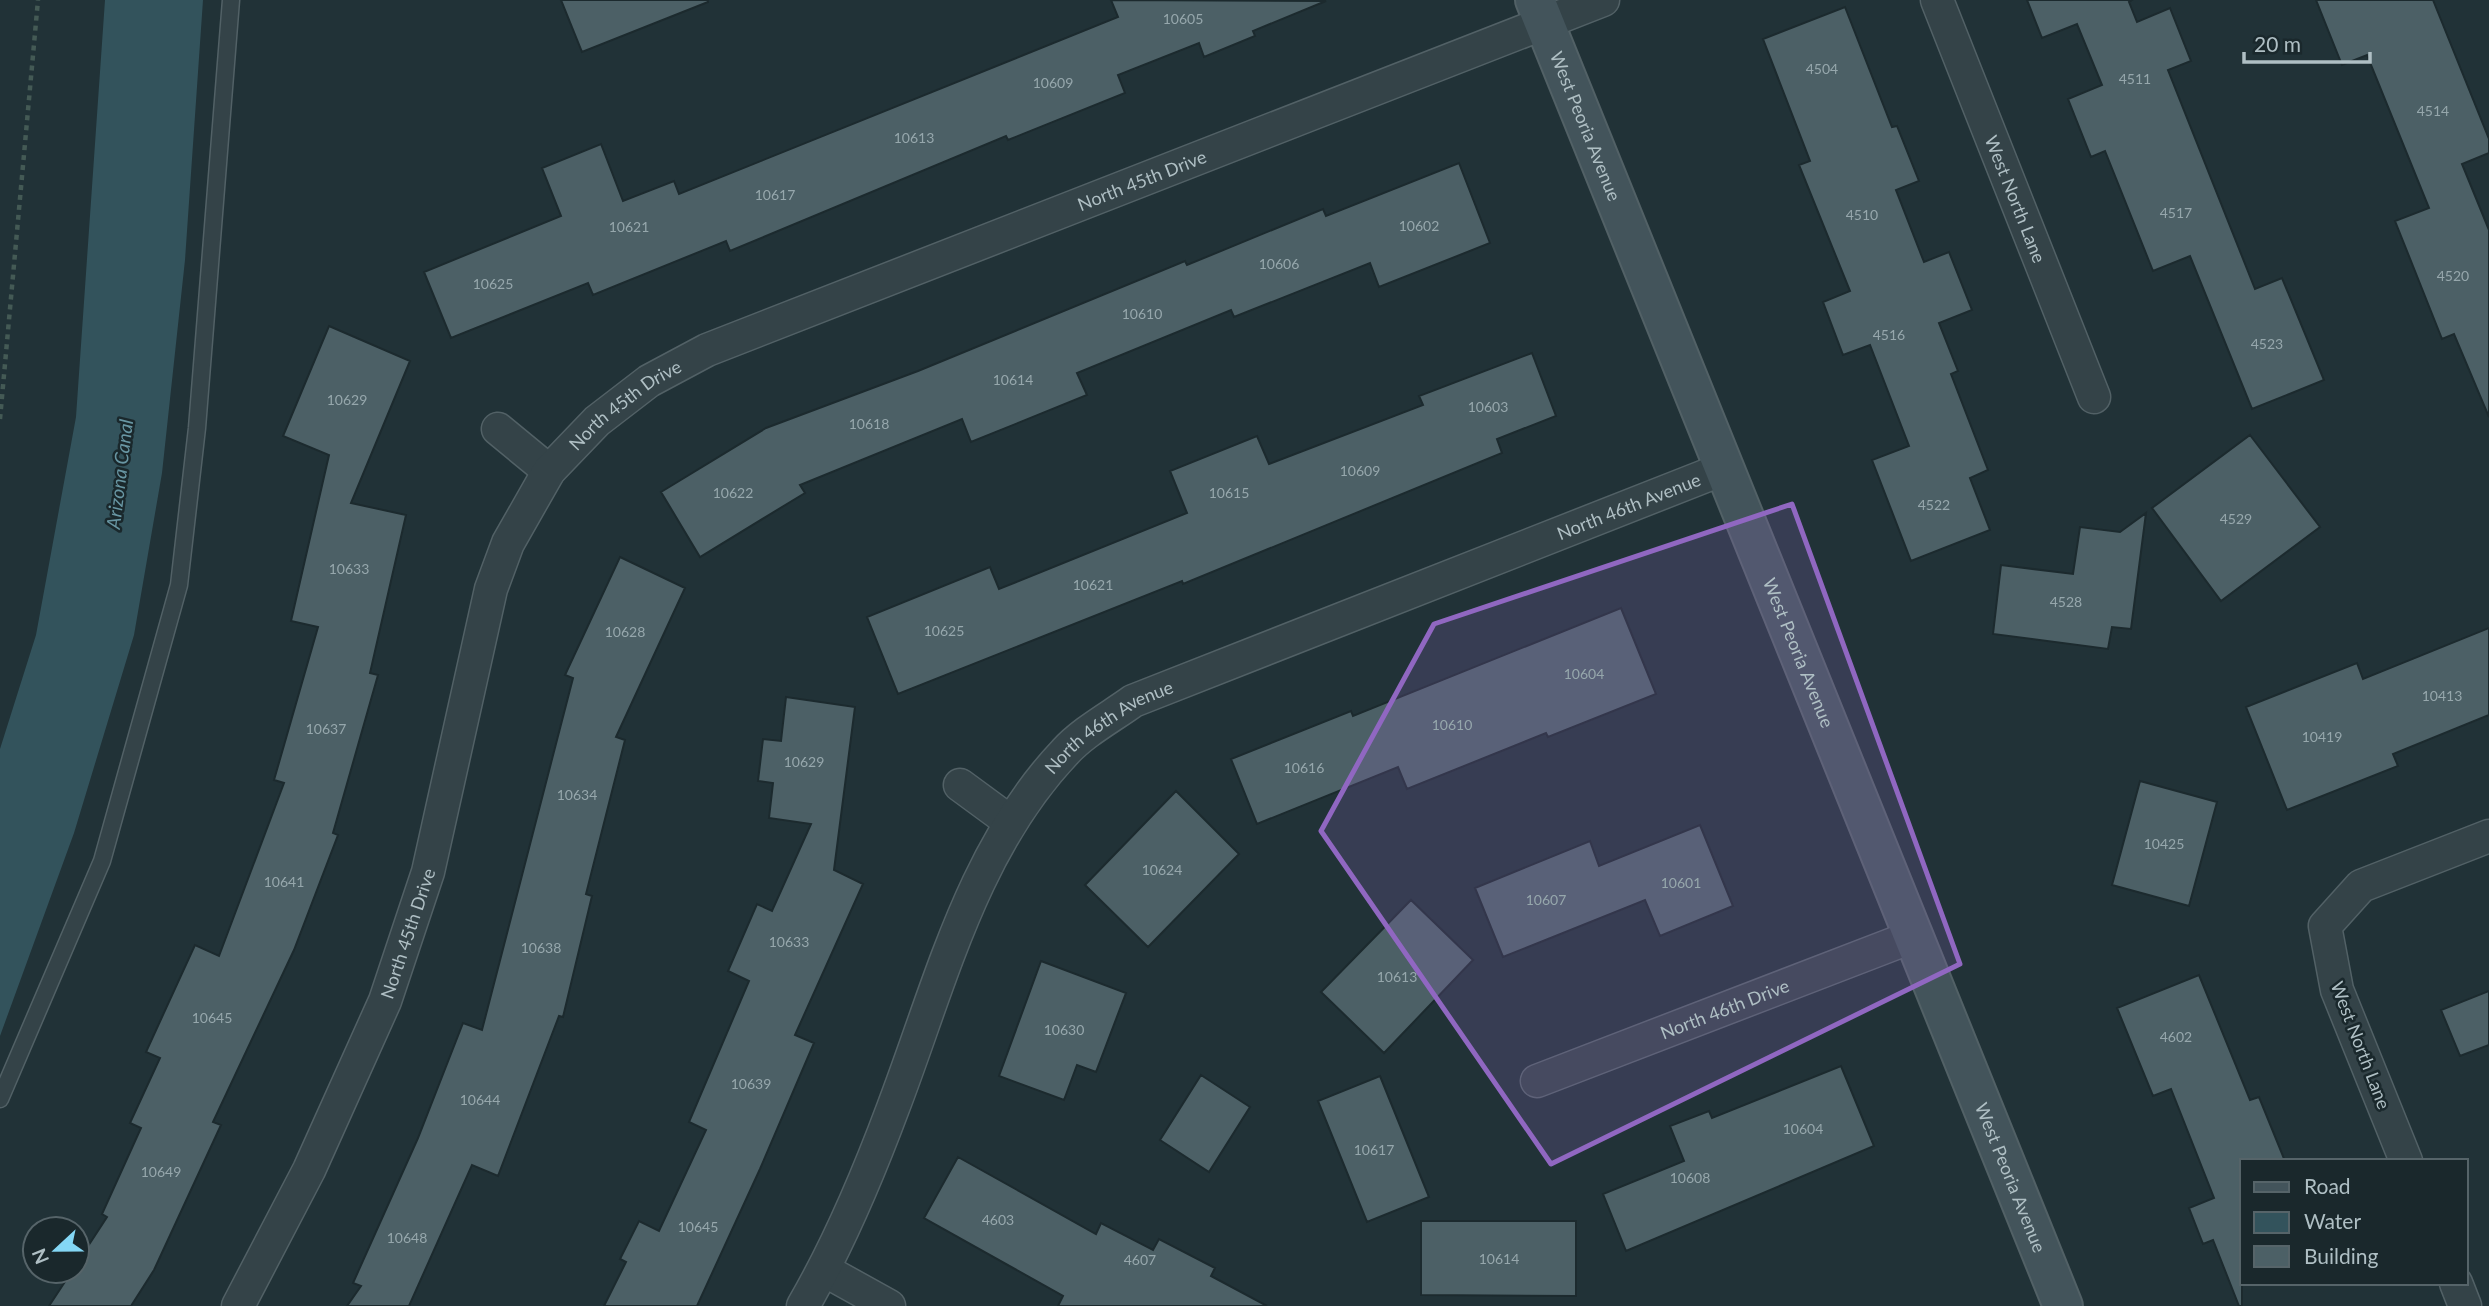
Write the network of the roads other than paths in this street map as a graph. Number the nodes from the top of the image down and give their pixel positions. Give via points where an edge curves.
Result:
1 (230, 0) edge
2 (1603, 0) edge
3 (1937, 0) edge
4 (1540, 12) edge
5 (2094, 397) dead end
6 (498, 429) dead end
7 (1723, 469) junction
8 (550, 471) junction
9 (960, 785) dead end
10 (1009, 821) junction
11 (2489, 836) edge
12 (1914, 936) junction
13 (1537, 1081) dead end
14 (0, 1099) edge
15 (2405, 1159) edge
16 (824, 1270) junction
17 (2457, 1285) edge
18 (238, 1306) edge
19 (803, 1306) edge
20 (888, 1306) edge
21 (2063, 1306) edge
22 (2465, 1306) edge

1 - 14 lane via 199,415 179,585 102,861
2 - 4 street, North 45th Drive
3 - 5 street, West North Lane
4 - 7 main road, West Peoria Avenue
4 - 8 street, North 45th Drive via 707,350 649,381 597,421
6 - 8 street
7 - 10 street, North 46th Avenue via 1133,701 1066,750
7 - 12 main road, West Peoria Avenue
8 - 18 street, North 45th Drive via 508,543 491,589 428,872 386,1001 309,1170
9 - 10 street
10 - 16 street, North 46th Avenue via 961,919 892,1110
11 - 15 street, West North Lane via 2361,886 2325,926 2337,990
12 - 13 street, North 46th Drive
12 - 21 main road, West Peoria Avenue
16 - 19 street, North 46th Avenue
16 - 20 street
17 - 22 street

